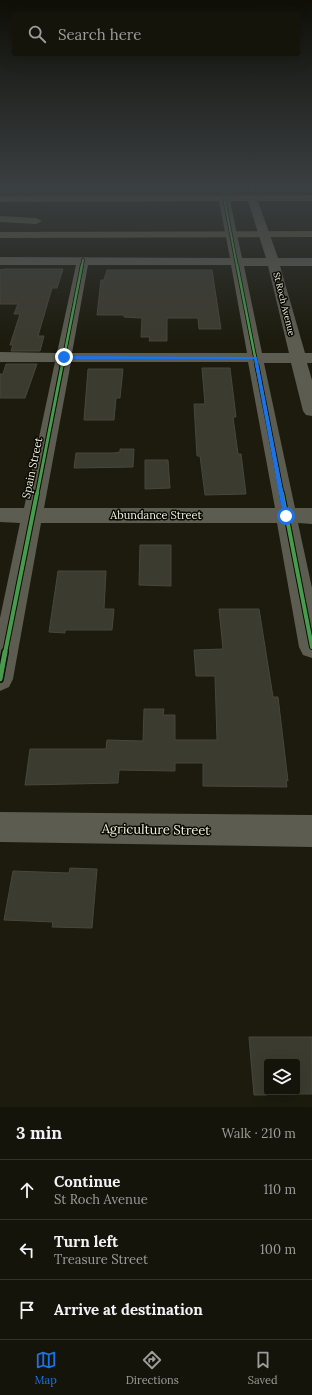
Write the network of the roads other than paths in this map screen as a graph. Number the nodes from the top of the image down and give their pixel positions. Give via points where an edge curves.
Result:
1 (232, 238) edge
2 (265, 238) edge
3 (0, 260) edge
4 (83, 260) junction
5 (237, 261) junction
6 (273, 262) junction
7 (312, 262) edge
8 (0, 357) edge
9 (64, 357) junction
10 (256, 358) junction
11 (305, 358) edge
12 (312, 411) edge
13 (0, 515) edge
14 (31, 515) junction
15 (286, 516) junction
16 (312, 516) edge
17 (312, 647) edge
18 (0, 679) edge
19 (0, 827) edge
20 (312, 831) edge

1 - 5 street
2 - 6 street, St Roch Avenue
3 - 4 street
4 - 5 street
4 - 9 street, Spain Street
5 - 6 street
5 - 10 street
6 - 7 street
6 - 11 street, St Roch Avenue
8 - 9 street
9 - 10 street
9 - 14 street, Spain Street
10 - 11 street
10 - 15 street
11 - 12 street, St Roch Avenue
13 - 14 street, Abundance Street
14 - 15 street, Abundance Street
14 - 18 street, Spain Street
15 - 16 street, Abundance Street
15 - 17 street
19 - 20 street, Agriculture Street

